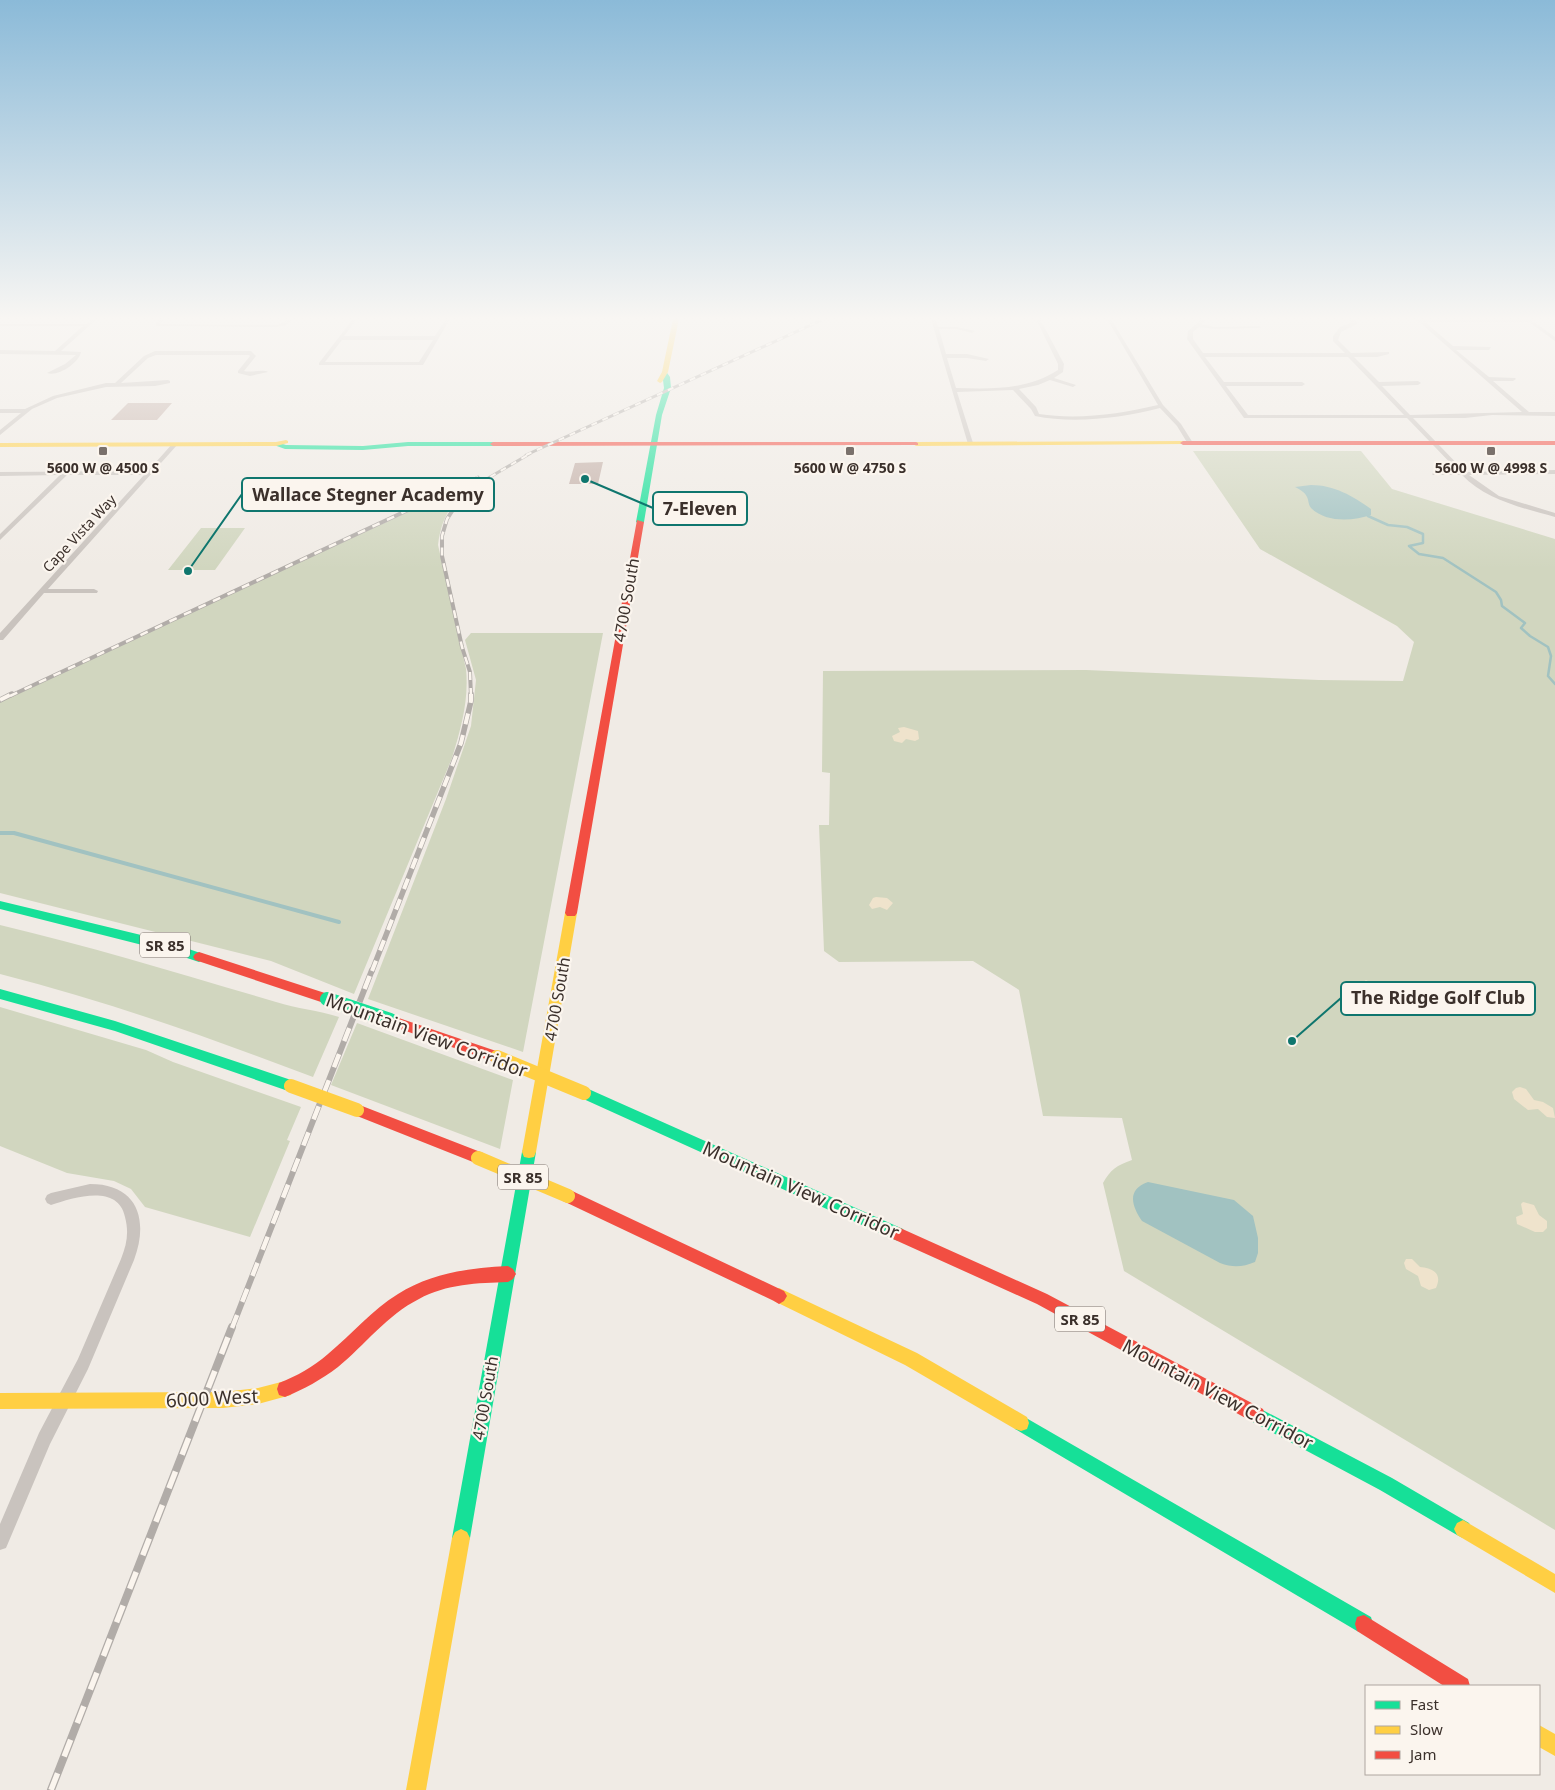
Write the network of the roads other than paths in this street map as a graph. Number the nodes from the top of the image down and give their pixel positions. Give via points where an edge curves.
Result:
1 (44, 403) edge
2 (664, 403) edge
3 (958, 403) edge
4 (1029, 403) edge
5 (1159, 403) edge
6 (1236, 403) edge
7 (1396, 403) edge
8 (1515, 403) edge
9 (1161, 406) junction
10 (0, 411) edge
11 (26, 411) junction
12 (1528, 414) junction
13 (1555, 414) edge
14 (1409, 416) junction
15 (0, 433) edge
16 (970, 443) junction
17 (1190, 443) junction
18 (1434, 443) junction
19 (1555, 443) edge
20 (175, 444) junction
21 (654, 444) junction
22 (0, 445) edge
23 (1463, 472) junction
24 (1555, 472) edge
25 (0, 474) edge
26 (65, 474) junction
27 (150, 474) junction
28 (1435, 474) dead end
29 (1555, 515) edge
30 (0, 538) edge
31 (42, 590) junction
32 (94, 591) dead end
33 (0, 638) edge
34 (0, 905) edge
35 (0, 994) edge
36 (51, 1199) dead end
37 (508, 1274) junction
38 (0, 1401) edge
39 (64, 1401) junction
40 (0, 1542) edge
41 (1555, 1584) edge
42 (1459, 1685) edge
43 (1540, 1736) edge
44 (1555, 1746) edge
45 (416, 1790) edge

1 - 11 street
2 - 21 main road, 4700 South
3 - 16 street
4 - 9 street via 1037,416 1049,417 1100,417
5 - 9 street
6 - 14 street via 1246,417
7 - 14 street
8 - 12 street
9 - 17 street
10 - 11 street
11 - 15 street
12 - 13 street
12 - 14 street
14 - 18 street
16 - 17 main road
16 - 21 main road
17 - 18 main road
18 - 19 main road
18 - 23 street
20 - 21 main road via 395,447 408,444
20 - 22 main road
20 - 27 street, Cape Vista Way
21 - 37 main road, 4700 South
23 - 24 street
23 - 28 street
23 - 29 street via 1497,497
25 - 26 street
26 - 27 street
26 - 30 street
27 - 31 street, Cape Vista Way
31 - 32 street
31 - 33 street, Cape Vista Way
34 - 41 main road, Mountain View Corridor / SR 85, bridge via 166,946 498,1057 584,1094 1042,1299 1386,1484
35 - 42 main road, SR 85, bridge via 115,1026 291,1086 568,1196 911,1359 1336,1607
36 - 39 street via 85,1189 109,1191 128,1205 135,1229 128,1259
37 - 39 main road, 6000 West via 458,1278 412,1295 380,1317 332,1363 302,1382 270,1394 223,1400
37 - 45 main road, 4700 South
38 - 39 main road, 6000 West
39 - 40 street
43 - 44 main road

